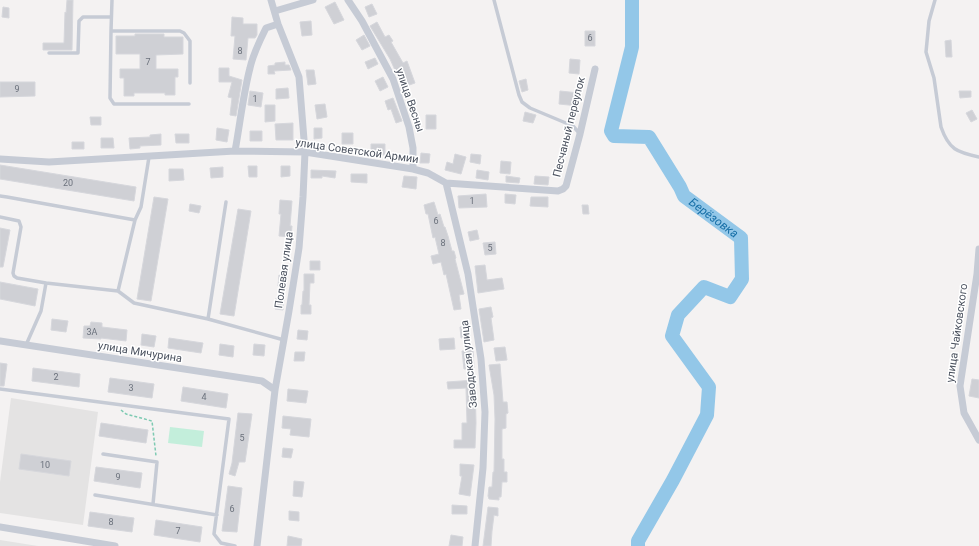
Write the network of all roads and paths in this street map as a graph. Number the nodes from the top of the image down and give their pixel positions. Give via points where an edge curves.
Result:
1 (112, 0) edge
2 (271, 0) edge
3 (313, 0) edge
4 (348, 0) edge
5 (494, 0) edge
6 (935, 0) edge
7 (275, 11) junction
8 (111, 17) junction
9 (278, 24) junction
10 (111, 31) junction
11 (49, 53) dead end
12 (595, 69) dead end
13 (190, 83) dead end
14 (189, 104) dead end
15 (580, 134) junction
16 (235, 151) junction
17 (305, 152) junction
18 (149, 157) junction
19 (979, 157) edge
20 (0, 159) edge
21 (413, 169) junction
22 (446, 183) junction
23 (563, 189) joint
24 (0, 196) edge
25 (226, 202) dead end
26 (0, 217) edge
27 (135, 220) junction
28 (979, 249) edge
29 (46, 283) junction
30 (118, 291) junction
31 (208, 318) junction
32 (284, 340) junction
33 (0, 341) edge
34 (26, 345) junction
35 (0, 389) edge
36 (276, 390) junction
37 (114, 404) junction
38 (979, 440) edge
39 (103, 454) dead end
40 (157, 462) junction
41 (95, 495) dead end
42 (153, 504) junction
43 (217, 515) junction
44 (0, 527) edge
45 (114, 546) edge
46 (235, 546) edge
47 (257, 546) edge
48 (475, 546) edge

1 - 8 lane
2 - 7 street, Полевая улица
3 - 7 street
4 - 21 street, улица Весны via 393,79 409,128 413,148
5 - 15 lane via 522,102 530,108 573,126
6 - 19 lane via 928,26 926,52 934,78 941,127 952,148
7 - 9 street, Полевая улица
8 - 10 lane
8 - 11 lane via 83,17 79,22 78,53
9 - 16 street via 266,28 253,58
9 - 17 street, Полевая улица via 299,77
10 - 13 lane via 184,33 190,41
10 - 14 lane via 110,98 114,104
12 - 15 street, Песчаный переулок
15 - 23 street, Песчаный переулок
16 - 17 street, улица Советской Армии
16 - 18 street, улица Советской Армии
17 - 21 street, улица Советской Армии
17 - 32 street, Полевая улица via 299,248
18 - 20 street, улица Советской Армии via 49,162
18 - 27 lane via 141,207
21 - 22 street, улица Советской Армии via 428,173
22 - 23 street, улица Советской Армии via 551,191
22 - 48 street, Заводская улица via 468,274 481,360 485,412 484,468
24 - 27 lane
25 - 31 lane
26 - 29 lane via 19,221 21,227 14,276
27 - 30 lane
28 - 38 street, улица Чайковского via 960,386 964,413
29 - 30 lane
29 - 34 lane via 41,311
30 - 31 lane via 134,302
31 - 32 lane
32 - 36 street, Полевая улица
33 - 34 street, улица Мичурина
34 - 36 street, улица Мичурина via 262,382
35 - 37 lane
36 - 47 street, Полевая улица
37 - 40 path via 126,414 152,421
37 - 43 lane via 229,419
39 - 40 lane
40 - 42 lane
41 - 42 lane
42 - 43 lane
43 - 46 lane via 214,534 221,543
44 - 45 street

